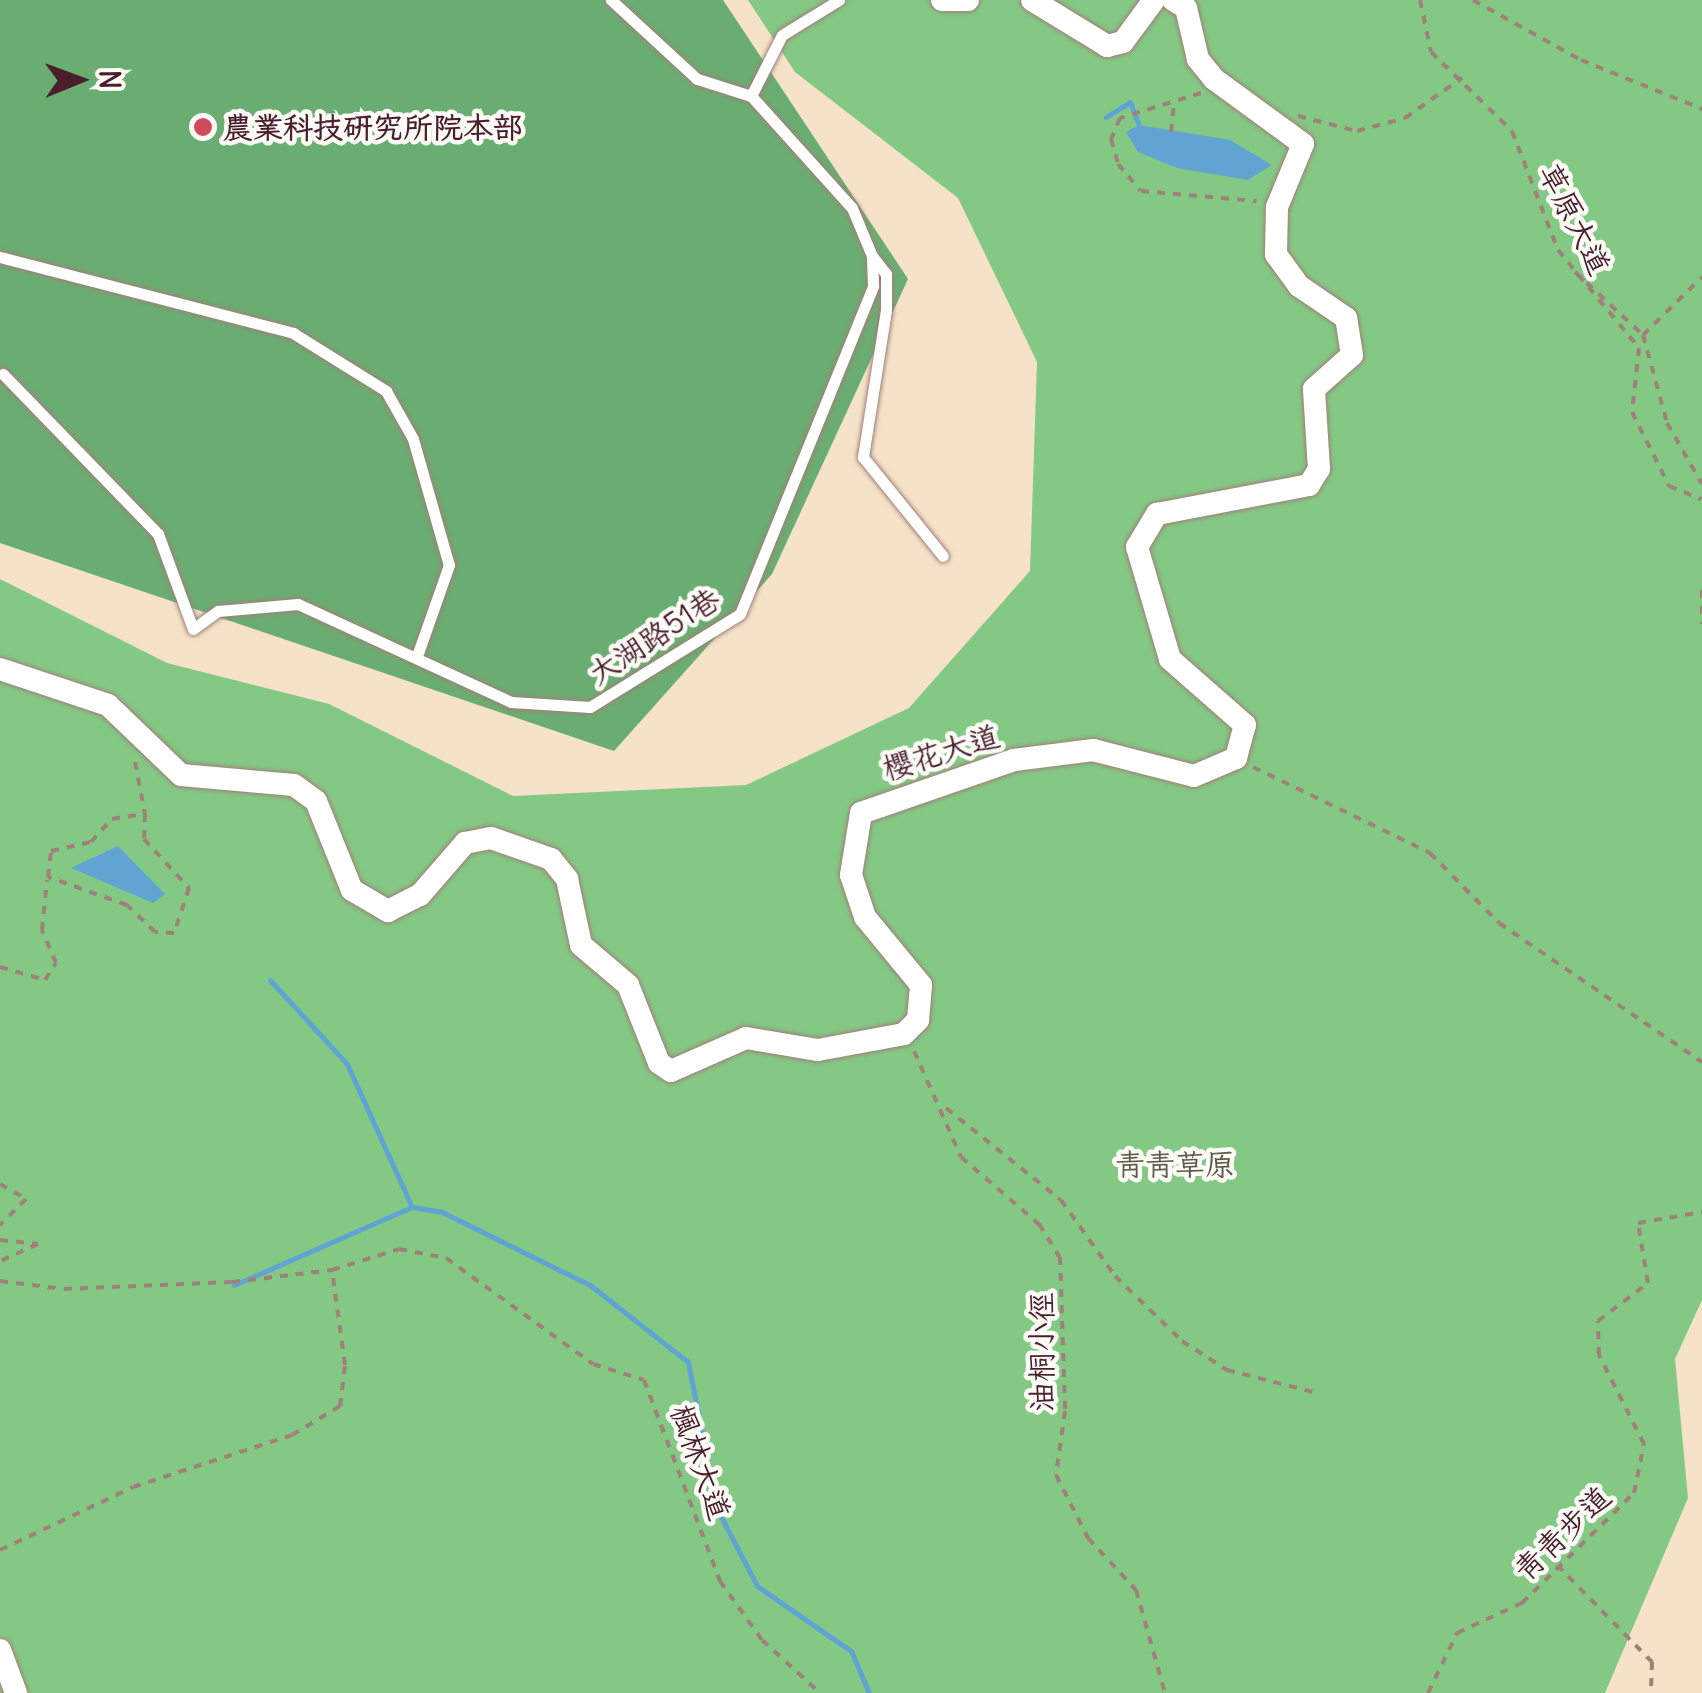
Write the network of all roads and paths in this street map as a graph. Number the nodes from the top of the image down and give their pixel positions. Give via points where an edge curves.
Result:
1 (611, 0) edge
2 (839, 0) edge
3 (942, 0) edge
4 (968, 0) edge
5 (1032, 0) edge
6 (1154, 0) edge
7 (1172, 0) edge
8 (1420, 0) edge
9 (1473, 0) edge
10 (1214, 78) junction
11 (1462, 78) junction
12 (750, 96) junction
13 (1174, 102) junction
14 (1702, 109) edge
15 (1285, 123) junction
16 (1171, 132) dead end
17 (1277, 208) junction
18 (872, 256) junction
19 (0, 257) edge
20 (1573, 271) junction
21 (1702, 277) edge
22 (1643, 335) junction
23 (4, 374) dead end
24 (1702, 484) edge
25 (1702, 498) edge
26 (943, 556) dead end
27 (1702, 590) edge
28 (1702, 624) edge
29 (417, 656) junction
30 (0, 669) edge
31 (131, 728) junction
32 (1236, 758) junction
33 (144, 814) junction
34 (48, 877) junction
35 (0, 967) edge
36 (904, 1034) junction
37 (1702, 1062) edge
38 (946, 1108) junction
39 (0, 1184) edge
40 (1702, 1212) edge
41 (0, 1224) edge
42 (0, 1240) edge
43 (0, 1261) edge
44 (332, 1270) junction
45 (0, 1281) edge
46 (1317, 1393) dead end
47 (0, 1550) edge
48 (1556, 1564) junction
49 (0, 1650) edge
50 (16, 1693) edge
51 (820, 1693) edge
52 (1165, 1693) edge
53 (1428, 1693) edge
54 (1651, 1693) edge

1 - 12 lane via 698,79
2 - 12 lane via 782,35
3 - 4 street
5 - 6 street via 1107,46 1123,42
7 - 10 street via 1186,8 1198,59
8 - 11 path, 草原大道 via 1431,52
9 - 14 path via 1565,52
10 - 13 path via 1192,100
10 - 15 street
11 - 15 path via 1405,118 1356,131 1303,114
11 - 20 path, 草原大道 via 1512,131
12 - 18 lane via 852,208
13 - 16 path
13 - 17 path via 1147,104 1120,118 1111,139 1118,164 1142,191 1238,194
15 - 17 street via 1304,158
17 - 32 street via 1272,236 1284,270 1346,318 1353,337 1352,355 1314,389 1318,470 1309,485 1266,498 1157,514 1137,547 1170,659 1244,725
18 - 26 lane via 886,274 886,310 863,457
18 - 29 lane, 大湖路51巷 via 860,335 740,614 590,707 510,702
19 - 29 lane via 293,333 386,391 414,439 448,565
20 - 22 path
20 - 25 path, 草原大道 via 1639,348 1632,412 1669,486
21 - 22 path
22 - 24 path via 1667,423
23 - 29 lane, 大湖路51巷 via 158,534 193,630 218,611 298,604
27 - 28 path
30 - 31 street via 108,705
31 - 33 path
31 - 36 street via 181,775 294,785 316,801 352,890 388,911 420,895 465,843 491,838 552,859 567,879 581,945 628,986 659,1063 671,1071 746,1038 818,1050
32 - 36 street, 櫻花大道 via 1194,776 1118,753 1014,760 861,813 851,875 864,917 921,984 918,1020
32 - 37 path via 1430,853 1499,923
33 - 34 path via 112,819 91,842 52,851
33 - 34 path via 150,850 190,888 174,933 155,932 127,905
34 - 35 path via 42,930 56,963 45,980
36 - 38 path, 油桐小徑
38 - 46 path via 1061,1200 1115,1276 1182,1341 1226,1370
38 - 52 path, 油桐小徑 via 961,1157 1039,1224 1060,1257 1065,1411 1056,1475 1088,1538 1136,1590
39 - 41 path via 26,1199
40 - 48 path, 青青步道 via 1638,1223 1648,1284 1598,1321 1596,1336 1644,1459 1623,1509
42 - 43 path via 38,1244
44 - 45 path via 64,1289
44 - 47 path via 346,1366 340,1406 280,1441 133,1487
44 - 51 path, 楓林大道 via 399,1249 446,1258 593,1364 644,1380 720,1580 762,1640
48 - 53 path, 青青步道 via 1522,1604 1457,1632
48 - 54 path via 1652,1662
49 - 50 street

